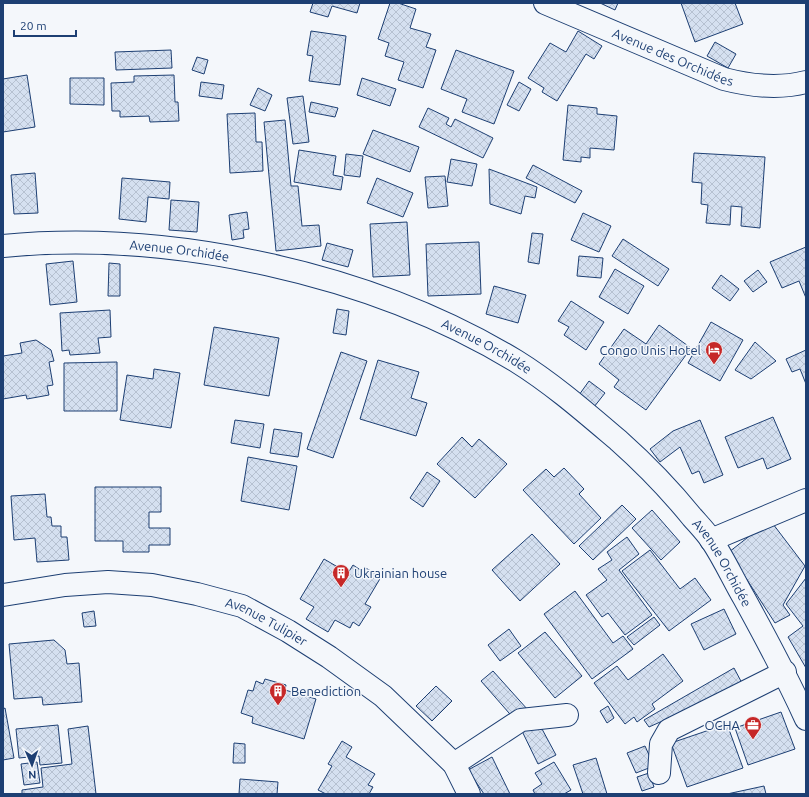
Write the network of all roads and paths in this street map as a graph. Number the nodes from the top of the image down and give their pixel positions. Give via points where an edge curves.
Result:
1 (545, 3) edge
2 (806, 82) edge
3 (3, 246) edge
4 (806, 500) edge
5 (711, 540) junction
6 (3, 595) edge
7 (785, 672) junction
8 (567, 715) dead end
9 (806, 719) edge
10 (454, 764) junction
11 (660, 773) dead end
12 (469, 794) edge

1 - 2 street, Avenue des Orchidées via 724,79 748,85 772,86
3 - 5 street, Avenue Orchidée via 91,241 190,250 301,273 369,293 442,322 516,361 577,404 643,463
4 - 5 street
5 - 7 street, Avenue Orchidée
6 - 10 street, Avenue Tulipier via 65,585 108,582 152,585 242,606 329,657 383,696
7 - 9 street, Avenue Orchidée
7 - 11 street via 669,730 661,744
8 - 10 street via 521,720
10 - 12 street, Avenue Tulipier

